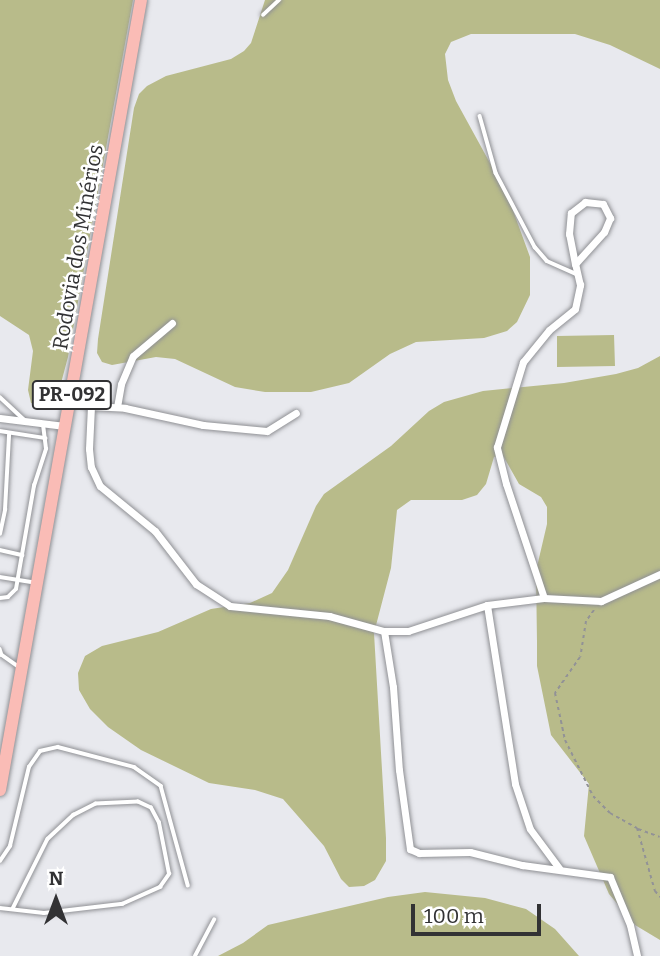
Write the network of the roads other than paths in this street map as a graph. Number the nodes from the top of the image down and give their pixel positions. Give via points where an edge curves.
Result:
1 (141, 0) edge
2 (279, 0) edge
3 (263, 15) dead end
4 (480, 116) dead end
5 (575, 264) junction
6 (578, 275) junction
7 (172, 323) dead end
8 (0, 397) edge
9 (71, 400) junction
10 (91, 406) junction
11 (117, 407) junction
12 (296, 414) dead end
13 (0, 418) edge
14 (27, 422) junction
15 (43, 423) junction
16 (66, 426) junction
17 (0, 430) edge
18 (9, 435) junction
19 (45, 438) junction
20 (0, 534) edge
21 (0, 550) edge
22 (22, 555) junction
23 (660, 574) edge
24 (0, 577) edge
25 (17, 580) junction
26 (38, 583) junction
27 (0, 598) edge
28 (544, 598) junction
29 (487, 605) junction
30 (384, 631) junction
31 (0, 649) edge
32 (22, 668) junction
33 (0, 790) edge
34 (0, 862) edge
35 (559, 868) junction
36 (188, 885) dead end
37 (0, 908) edge
38 (13, 909) junction
39 (214, 920) dead end
40 (194, 956) edge
41 (637, 956) edge

1 - 9 main road, Rodovia dos Minérios / PR-092
2 - 3 lane
4 - 6 lane via 496,173 535,247 547,261
5 - 5 street via 604,232 610,218 603,205 586,202 571,213 569,234
5 - 6 street
6 - 28 street via 575,309 549,330 523,362 497,447
7 - 11 street via 133,356
8 - 14 lane
9 - 10 street
9 - 16 main road, Rodovia dos Minérios / PR-092
10 - 11 street
10 - 30 street via 91,467 100,486 155,531 196,584 230,607 329,616
11 - 12 street via 203,425 267,431
13 - 14 street
14 - 15 street
15 - 16 street
15 - 19 lane
16 - 26 main road, Rodovia dos Minérios / PR-092
17 - 18 lane
18 - 19 lane
18 - 20 lane
19 - 22 lane
21 - 22 lane
22 - 25 lane
23 - 28 street via 601,601
24 - 25 lane
25 - 26 lane
25 - 27 lane via 15,593
26 - 32 main road, Rodovia dos Minérios / PR-092
28 - 29 street
29 - 30 street via 408,631
29 - 35 street via 515,784 530,829
30 - 35 street via 410,849 419,853 470,852 522,865
31 - 32 lane
32 - 33 main road, Rodovia dos Minérios / PR-092
34 - 36 lane via 10,846 29,767 40,751 58,747 134,767 161,786
35 - 41 street via 610,877
37 - 38 lane
38 - 38 lane via 44,912 122,904 160,887 169,874 159,823 151,808 138,802 96,804 74,815 48,839
39 - 40 lane

